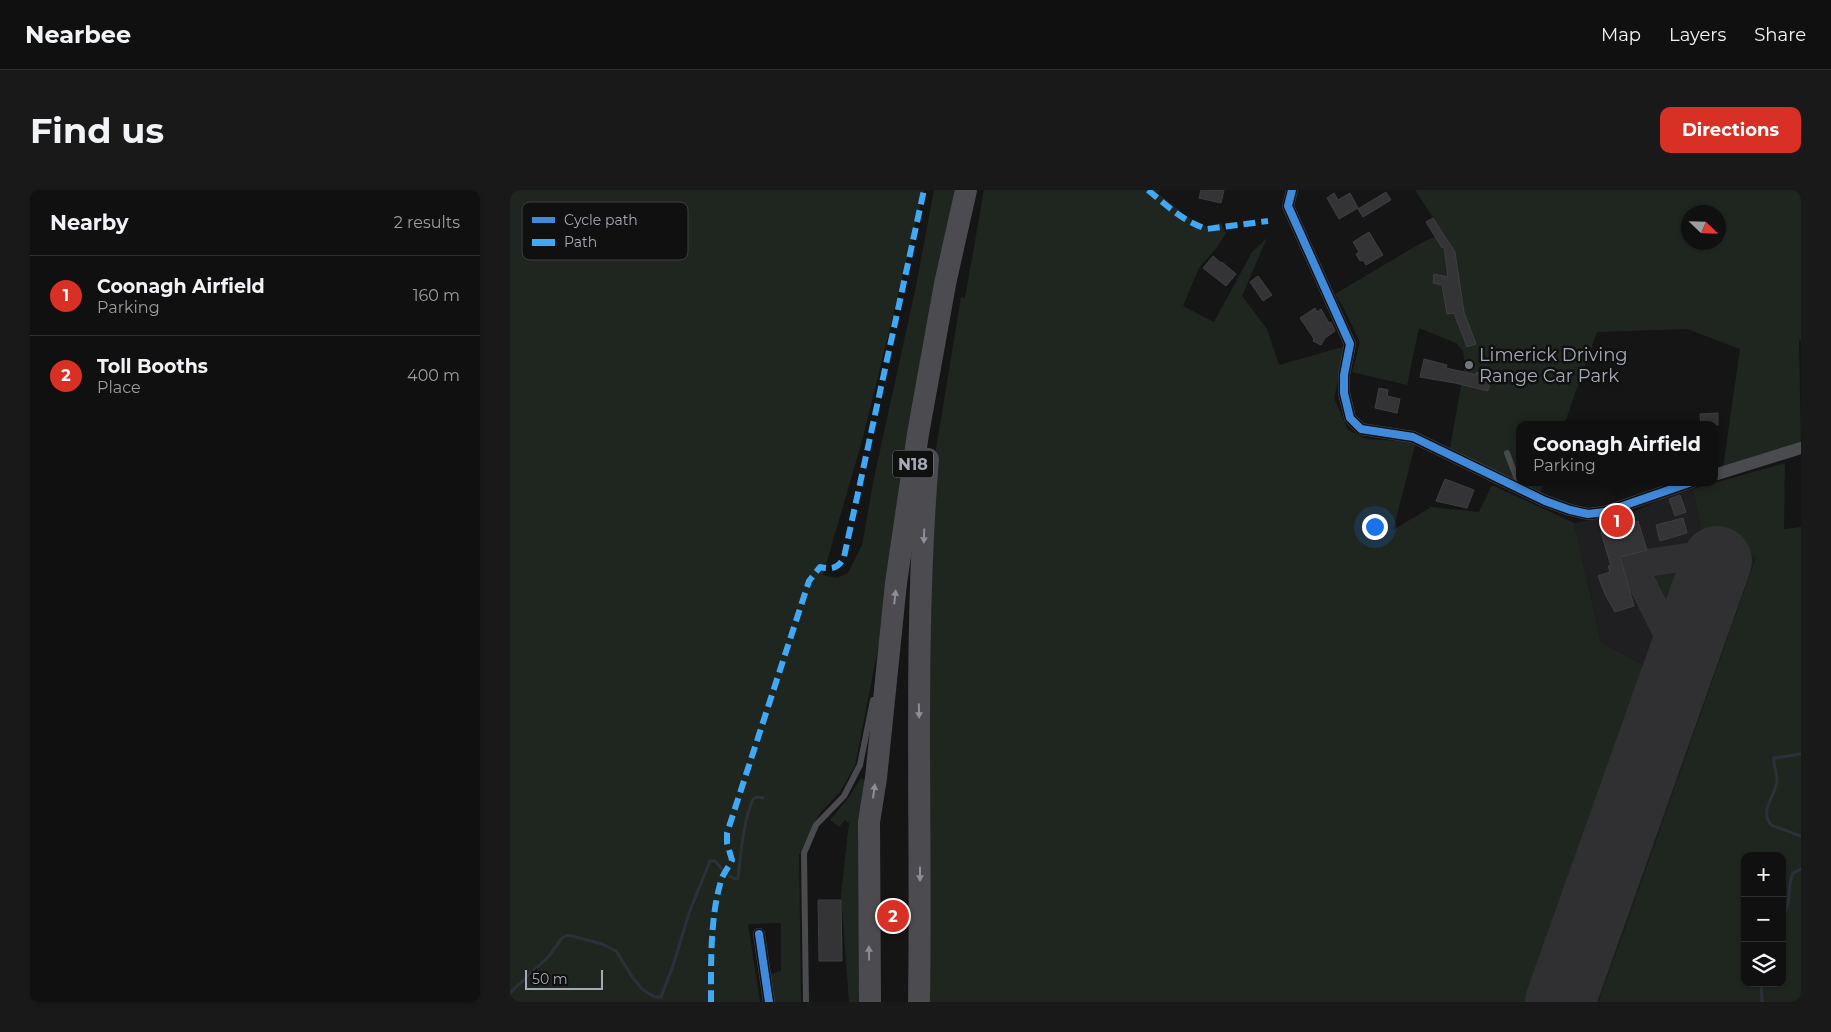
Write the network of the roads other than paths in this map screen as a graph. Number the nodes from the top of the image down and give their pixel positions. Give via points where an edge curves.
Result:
1 (966, 190) edge
2 (976, 190) edge
3 (1292, 190) edge
4 (1801, 448) edge
5 (1507, 453) dead end
6 (1718, 474) edge
7 (1516, 477) edge
8 (1519, 486) edge
9 (1680, 486) edge
10 (1521, 491) junction
11 (890, 645) junction
12 (879, 682) dead end
13 (876, 691) dead end
14 (759, 934) dead end
15 (769, 1002) edge
16 (806, 1002) edge
17 (870, 1002) edge
18 (919, 1002) edge

11 -> 1 highway, N18 via 918,434
2 -> 18 highway, N18 via 955,286 933,414 926,487 918,663
3 - 10 street via 1288,206 1350,344 1344,393 1350,418 1361,429 1413,437
4 - 6 street
5 - 7 lane
8 - 10 lane
9 - 10 street via 1605,512 1588,514 1558,507
11 - 12 lane
17 -> 11 highway, N18 via 869,822
13 - 16 lane via 860,765 844,796 816,825 804,853
14 - 15 street

